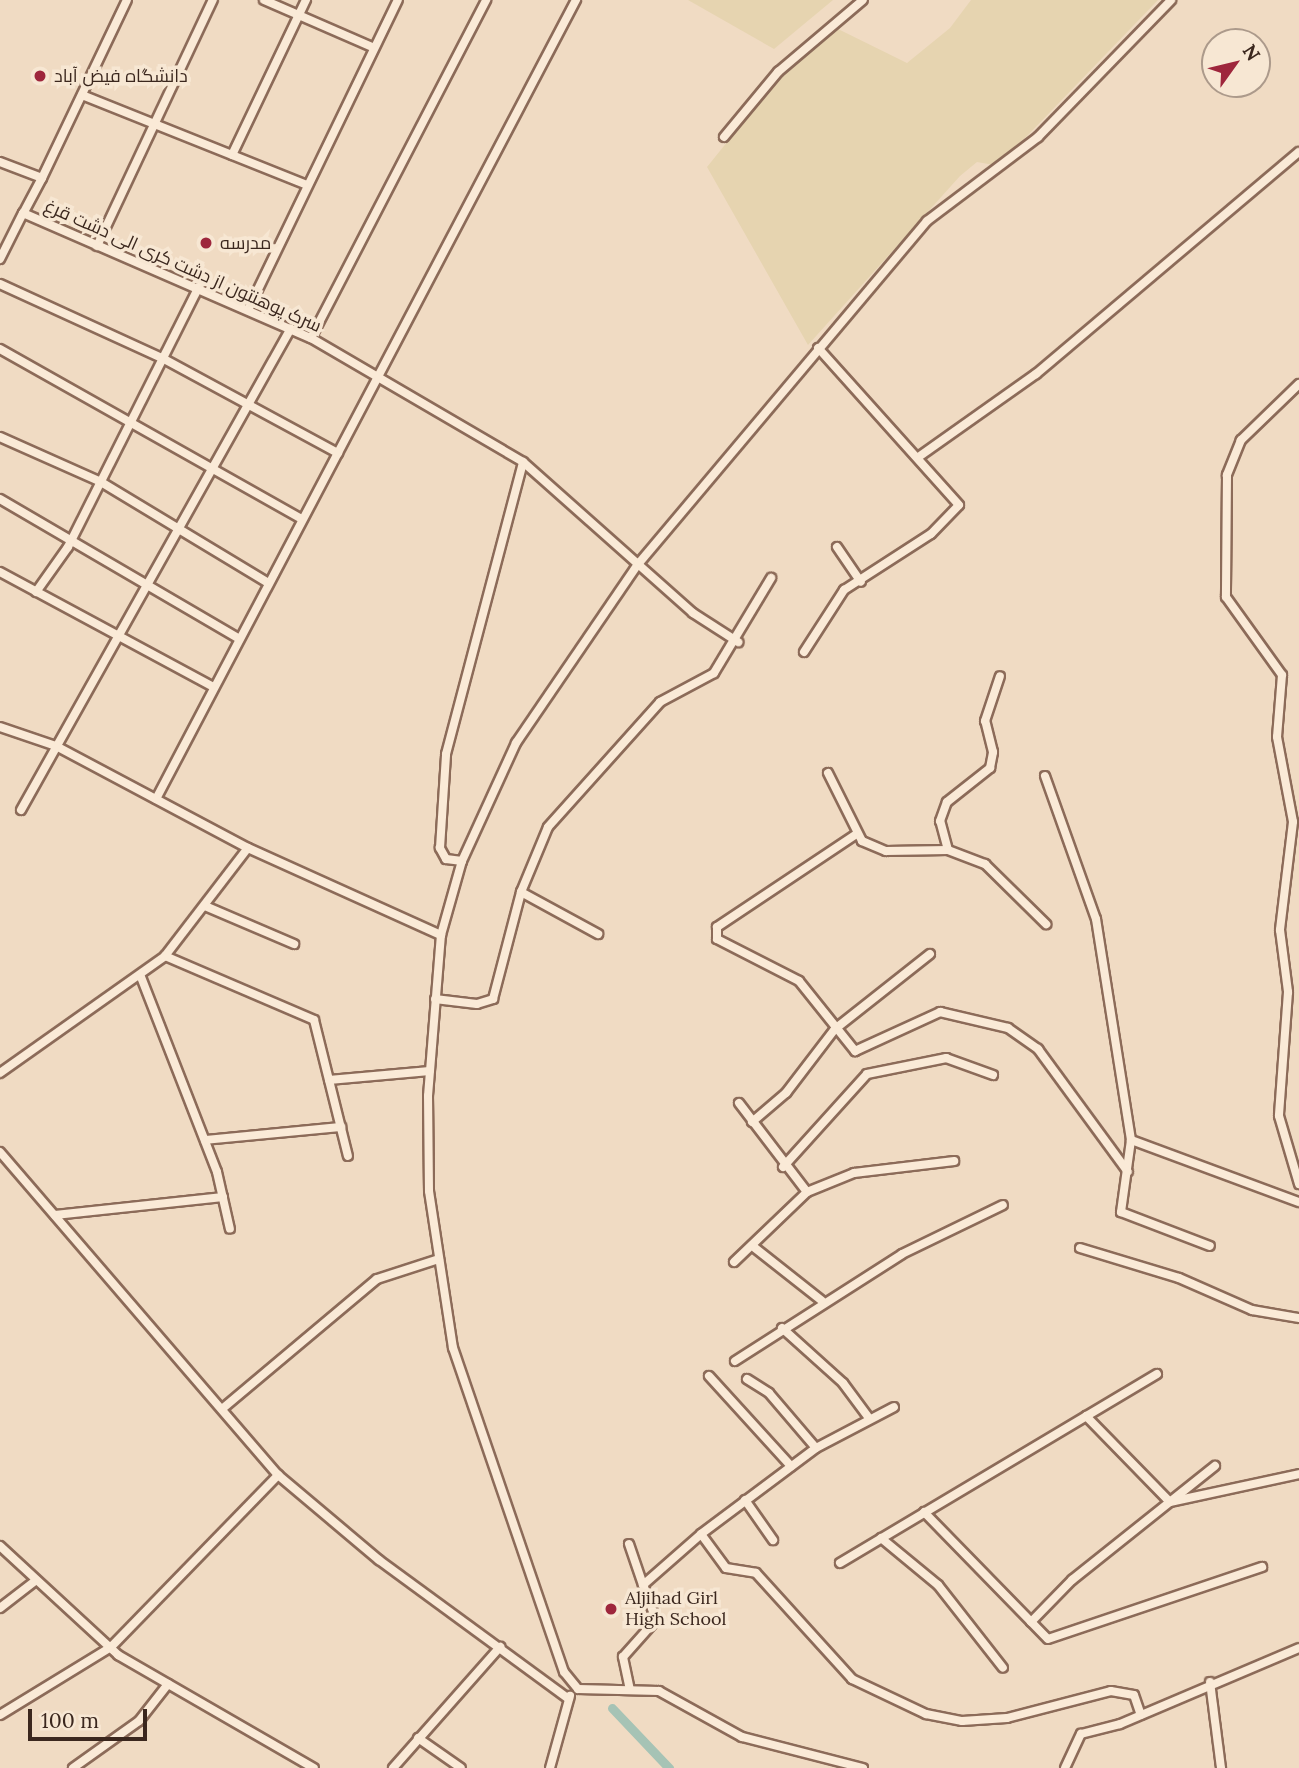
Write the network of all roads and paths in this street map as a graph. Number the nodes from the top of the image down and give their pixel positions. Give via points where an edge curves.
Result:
1 (127, 0) edge
2 (213, 0) edge
3 (264, 0) edge
4 (306, 0) edge
5 (398, 0) edge
6 (486, 0) edge
7 (576, 0) edge
8 (863, 0) edge
9 (1171, 0) edge
10 (298, 16) junction
11 (372, 47) junction
12 (82, 94) junction
13 (155, 124) junction
14 (724, 137) dead end
15 (1299, 152) edge
16 (232, 155) junction
17 (0, 162) edge
18 (42, 178) junction
19 (307, 185) junction
20 (23, 213) junction
21 (97, 246) junction
22 (0, 259) edge
23 (0, 284) edge
24 (199, 286) junction
25 (248, 310) junction
26 (291, 328) junction
27 (311, 338) junction
28 (818, 348) junction
29 (0, 349) edge
30 (164, 359) junction
31 (381, 378) junction
32 (1299, 384) edge
33 (248, 404) junction
34 (132, 422) junction
35 (0, 436) edge
36 (338, 453) junction
37 (920, 456) junction
38 (523, 462) junction
39 (215, 467) junction
40 (101, 482) junction
41 (0, 499) edge
42 (300, 518) junction
43 (179, 528) junction
44 (72, 539) junction
45 (837, 547) dead end
46 (639, 563) junction
47 (0, 572) edge
48 (771, 578) dead end
49 (149, 582) junction
50 (267, 582) junction
51 (861, 582) junction
52 (36, 592) junction
53 (118, 637) junction
54 (239, 638) junction
55 (738, 642) junction
56 (804, 652) dead end
57 (1000, 676) dead end
58 (214, 687) junction
59 (0, 727) edge
60 (57, 746) junction
61 (828, 773) dead end
62 (1045, 776) dead end
63 (156, 799) junction
64 (21, 810) dead end
65 (855, 835) junction
66 (248, 848) junction
67 (948, 850) junction
68 (462, 861) junction
69 (521, 892) junction
70 (205, 906) junction
71 (1046, 924) dead end
72 (597, 933) dead end
73 (441, 935) junction
74 (294, 944) dead end
75 (930, 954) dead end
76 (165, 956) junction
77 (141, 977) junction
78 (435, 999) junction
79 (835, 1029) junction
80 (430, 1071) junction
81 (0, 1073) edge
82 (993, 1074) dead end
83 (329, 1080) junction
84 (739, 1103) dead end
85 (752, 1122) junction
86 (341, 1127) junction
87 (205, 1140) junction
88 (1131, 1140) junction
89 (0, 1152) edge
90 (348, 1156) dead end
91 (954, 1161) dead end
92 (783, 1167) junction
93 (1128, 1172) junction
94 (1299, 1183) edge
95 (807, 1192) junction
96 (223, 1197) junction
97 (1299, 1202) edge
98 (1003, 1205) dead end
99 (55, 1215) junction
100 (230, 1229) dead end
101 (1210, 1246) dead end
102 (755, 1248) junction
103 (1080, 1248) dead end
104 (439, 1259) junction
105 (734, 1262) dead end
106 (822, 1301) junction
107 (1299, 1318) edge
108 (782, 1328) junction
109 (734, 1361) dead end
110 (1157, 1374) dead end
111 (709, 1376) dead end
112 (747, 1379) dead end
113 (894, 1407) dead end
114 (222, 1409) junction
115 (1086, 1416) junction
116 (869, 1418) junction
117 (816, 1448) junction
118 (791, 1466) junction
119 (1215, 1466) dead end
120 (1299, 1474) edge
121 (278, 1475) junction
122 (745, 1500) junction
123 (1170, 1502) junction
124 (924, 1512) junction
125 (701, 1534) junction
126 (881, 1538) junction
127 (773, 1540) dead end
128 (629, 1544) dead end
129 (0, 1546) edge
130 (840, 1563) dead end
131 (1262, 1567) dead end
132 (35, 1581) junction
133 (643, 1585) junction
134 (0, 1608) edge
135 (1031, 1622) junction
136 (111, 1647) junction
137 (500, 1647) junction
138 (1299, 1648) edge
139 (1003, 1668) dead end
140 (1210, 1682) junction
141 (169, 1684) junction
142 (575, 1684) junction
143 (630, 1690) junction
144 (569, 1699) junction
145 (0, 1715) edge
146 (1141, 1715) junction
147 (418, 1738) junction
148 (73, 1768) edge
149 (314, 1768) edge
150 (394, 1768) edge
151 (461, 1768) edge
152 (550, 1768) edge
153 (863, 1768) edge
154 (1065, 1768) edge
155 (1221, 1768) edge

1 - 12 street
2 - 13 street
3 - 10 street
4 - 10 street
5 - 11 street
6 - 27 street
7 - 31 street
8 - 14 street via 778,72
9 - 28 street via 1038,136 927,222
10 - 11 street
10 - 16 street
11 - 19 street
12 - 13 street
12 - 18 street
13 - 16 street
13 - 21 street
15 - 37 street via 1036,374
16 - 19 street
17 - 18 street, سرک پوهنتون از دشت کری الی دشت قرغ
18 - 20 street, سرک پوهنتون از دشت کری الی دشت قرغ
19 - 25 street
20 - 21 street, سرک پوهنتون از دشت کری الی دشت قرغ
20 - 22 street
21 - 24 street, سرک پوهنتون از دشت کری الی دشت قرغ
23 - 30 street
24 - 25 street, سرک پوهنتون از دشت کری الی دشت قرغ
24 - 30 street
25 - 26 street, سرک پوهنتون از دشت کری الی دشت قرغ
26 - 27 street, سرک پوهنتون از دشت کری الی دشت قرغ
26 - 33 street
27 - 31 street, سرک پوهنتون از دشت کری الی دشت قرغ
28 - 37 street
28 - 46 street
29 - 34 street
30 - 33 street
30 - 34 street
31 - 36 street
31 - 38 street, سرک پوهنتون از دشت کری الی دشت قرغ
32 - 94 street via 1241,440 1227,475 1226,597 1282,675 1277,737 1293,822 1280,930 1288,992 1279,1116
33 - 36 street
33 - 39 street
34 - 39 street
34 - 40 street
35 - 40 street
36 - 42 street
37 - 51 street via 957,499 957,510
38 - 46 street, سرک پوهنتون از دشت کری الی دشت قرغ
38 - 68 street via 446,754 440,848 446,859
39 - 42 street
39 - 43 street
40 - 43 street
40 - 44 street
41 - 44 street
42 - 50 street
43 - 49 street
43 - 50 street
44 - 49 street
44 - 52 street
45 - 51 street
46 - 55 street, سرک پوهنتون از دشت کری الی دشت قرغ
46 - 68 street via 516,743
47 - 52 street
48 - 55 street
49 - 53 street
49 - 54 street
50 - 54 street
51 - 56 street via 844,590
52 - 53 street
53 - 58 street
53 - 60 street
54 - 58 street
55 - 69 street via 715,673 660,702 571,796 548,827
57 - 67 street via 985,721 993,752 990,768 947,802 940,821
58 - 63 street
59 - 60 street
60 - 63 street
60 - 64 street
61 - 65 street
62 - 88 street via 1096,919
63 - 66 street
65 - 67 street via 886,851
65 - 79 street via 714,933 799,981
66 - 70 street
66 - 73 street
67 - 71 street via 995,871
68 - 73 street
69 - 72 street
69 - 78 street via 492,999 477,1004
70 - 74 street
70 - 76 street
73 - 78 street
75 - 79 street
76 - 77 street
76 - 83 street via 314,1020
77 - 81 street
77 - 87 street
78 - 80 street
79 - 85 street via 786,1093
79 - 93 street via 860,1051 940,1012 1008,1028 1038,1049
80 - 83 street
80 - 104 street via 429,1191
82 - 92 street via 946,1058 867,1074
83 - 86 street
84 - 85 street
85 - 92 street
86 - 87 street
86 - 90 street
87 - 96 street
88 - 93 street
88 - 97 street
89 - 99 street
91 - 95 street via 853,1173
92 - 95 street
93 - 101 street via 1121,1212
95 - 102 street
96 - 99 street
96 - 100 street
98 - 106 street
99 - 114 street
102 - 105 street
102 - 106 street
103 - 107 street via 1179,1278 1252,1310
104 - 114 street via 377,1279
104 - 142 street via 453,1348 558,1657
106 - 108 street
108 - 109 street
108 - 116 street via 843,1383
110 - 115 street
111 - 118 street
112 - 117 street via 769,1393
113 - 116 street
114 - 121 street
115 - 123 street
115 - 124 street
116 - 117 street
117 - 118 street
118 - 122 street
119 - 123 street
120 - 123 street
121 - 136 street
121 - 137 street
122 - 125 street
122 - 127 street
123 - 135 street
124 - 126 street
124 - 135 street
125 - 133 street
125 - 146 street via 726,1568 756,1573 852,1679 926,1714 962,1721 1007,1718 1111,1691 1134,1695
126 - 130 street
126 - 139 street via 938,1585
128 - 133 street
129 - 132 street
131 - 135 street via 1053,1638
132 - 134 street
132 - 136 street
133 - 143 street via 656,1620 623,1657
136 - 141 street
136 - 145 street
137 - 144 street
137 - 147 street
138 - 140 street
140 - 146 street
140 - 155 street
141 - 148 street via 139,1721
141 - 149 street
142 - 143 street via 592,1692
142 - 144 street
143 - 153 street via 672,1696 777,1750
144 - 152 street
146 - 154 street via 1081,1734
147 - 150 street
147 - 151 street

